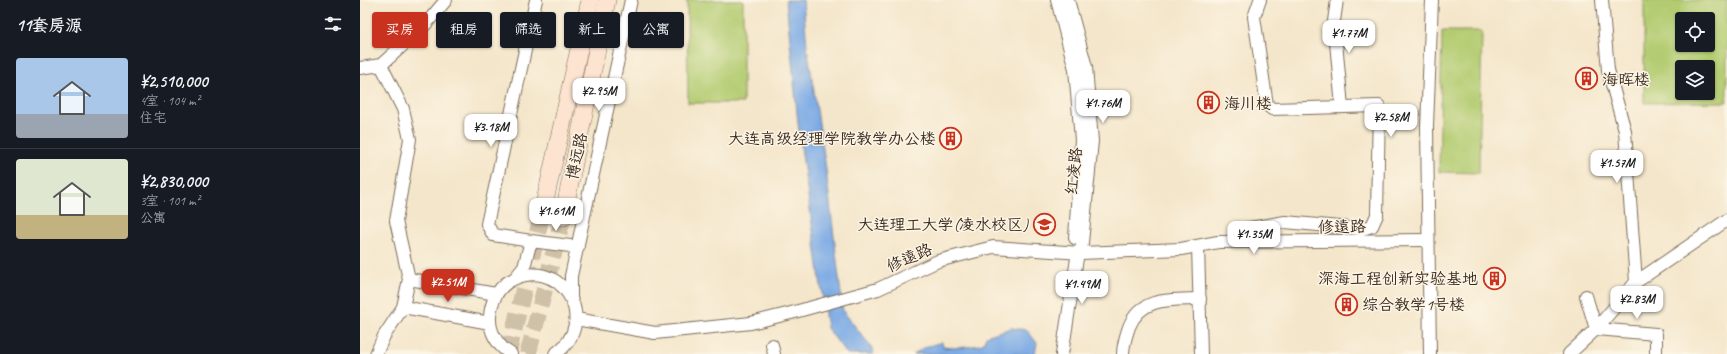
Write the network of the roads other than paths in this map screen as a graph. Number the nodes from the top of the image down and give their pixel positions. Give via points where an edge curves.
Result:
1 (446, 0) edge
2 (536, 0) edge
3 (590, 0) edge
4 (608, 0) edge
5 (630, 0) edge
6 (1057, 0) edge
7 (1068, 0) edge
8 (1260, 0) edge
9 (1337, 0) edge
10 (1432, 0) edge
11 (1602, 0) edge
12 (382, 65) junction
13 (360, 68) edge
14 (1342, 107) junction
15 (542, 214) tunnel mouth
16 (563, 217) tunnel mouth
17 (1727, 220) edge
18 (1428, 240) junction
19 (531, 241) junction
20 (1231, 242) junction
21 (1198, 246) junction
22 (578, 247) junction
23 (1078, 252) junction
24 (516, 278) junction
25 (409, 279) junction
26 (1636, 282) junction
27 (496, 294) junction
28 (1586, 296) dead end
29 (571, 297) junction
30 (1200, 299) junction
31 (403, 307) junction
32 (576, 319) junction
33 (490, 322) junction
34 (1596, 329) junction
35 (508, 353) edge
36 (376, 354) edge
37 (555, 354) edge
38 (1062, 354) edge
39 (1123, 354) edge
40 (1201, 354) edge
41 (1430, 354) edge
42 (1569, 354) edge
43 (1656, 354) edge

1 - 12 street via 425,25
2 - 19 street via 487,224 493,235
3 - 15 main road, 博远路
4 - 16 main road, 博远路
5 - 22 street
6 - 23 street, 红凌路 via 1075,69 1081,140
7 - 23 street, 红凌路 via 1086,67 1092,140
8 - 14 street via 1254,18 1266,104 1272,109
9 - 14 street via 1334,21
10 - 18 street
11 - 26 street via 1608,70 1625,131
12 - 13 street
12 - 25 street via 403,109 410,139 396,221
14 - 20 street via 1379,106 1377,215 1372,226 1362,229 1285,222 1244,229
17 - 26 street
18 - 20 street, 修遠路
18 - 41 street
19 - 22 street
19 - 24 street via 524,267
20 - 21 street, 修遠路
21 - 23 street, 修遠路 via 1181,249
21 - 30 street
22 - 29 street via 571,276
23 - 32 street, 修遠路 via 993,247 938,261 878,288 792,314 751,322 655,333
23 - 38 street, 红凌路
24 - 27 street via 504,284
24 - 29 street via 528,274 553,279
25 - 27 street
25 - 31 street
26 - 34 street
27 - 33 street via 490,308
28 - 34 street
29 - 32 street
30 - 39 street via 1160,301 1144,306 1132,320 1123,343
30 - 40 street
31 - 33 street
31 - 36 street via 384,336
32 - 37 street via 573,333
33 - 35 street via 493,334
34 - 42 street
34 - 43 street via 1656,334

